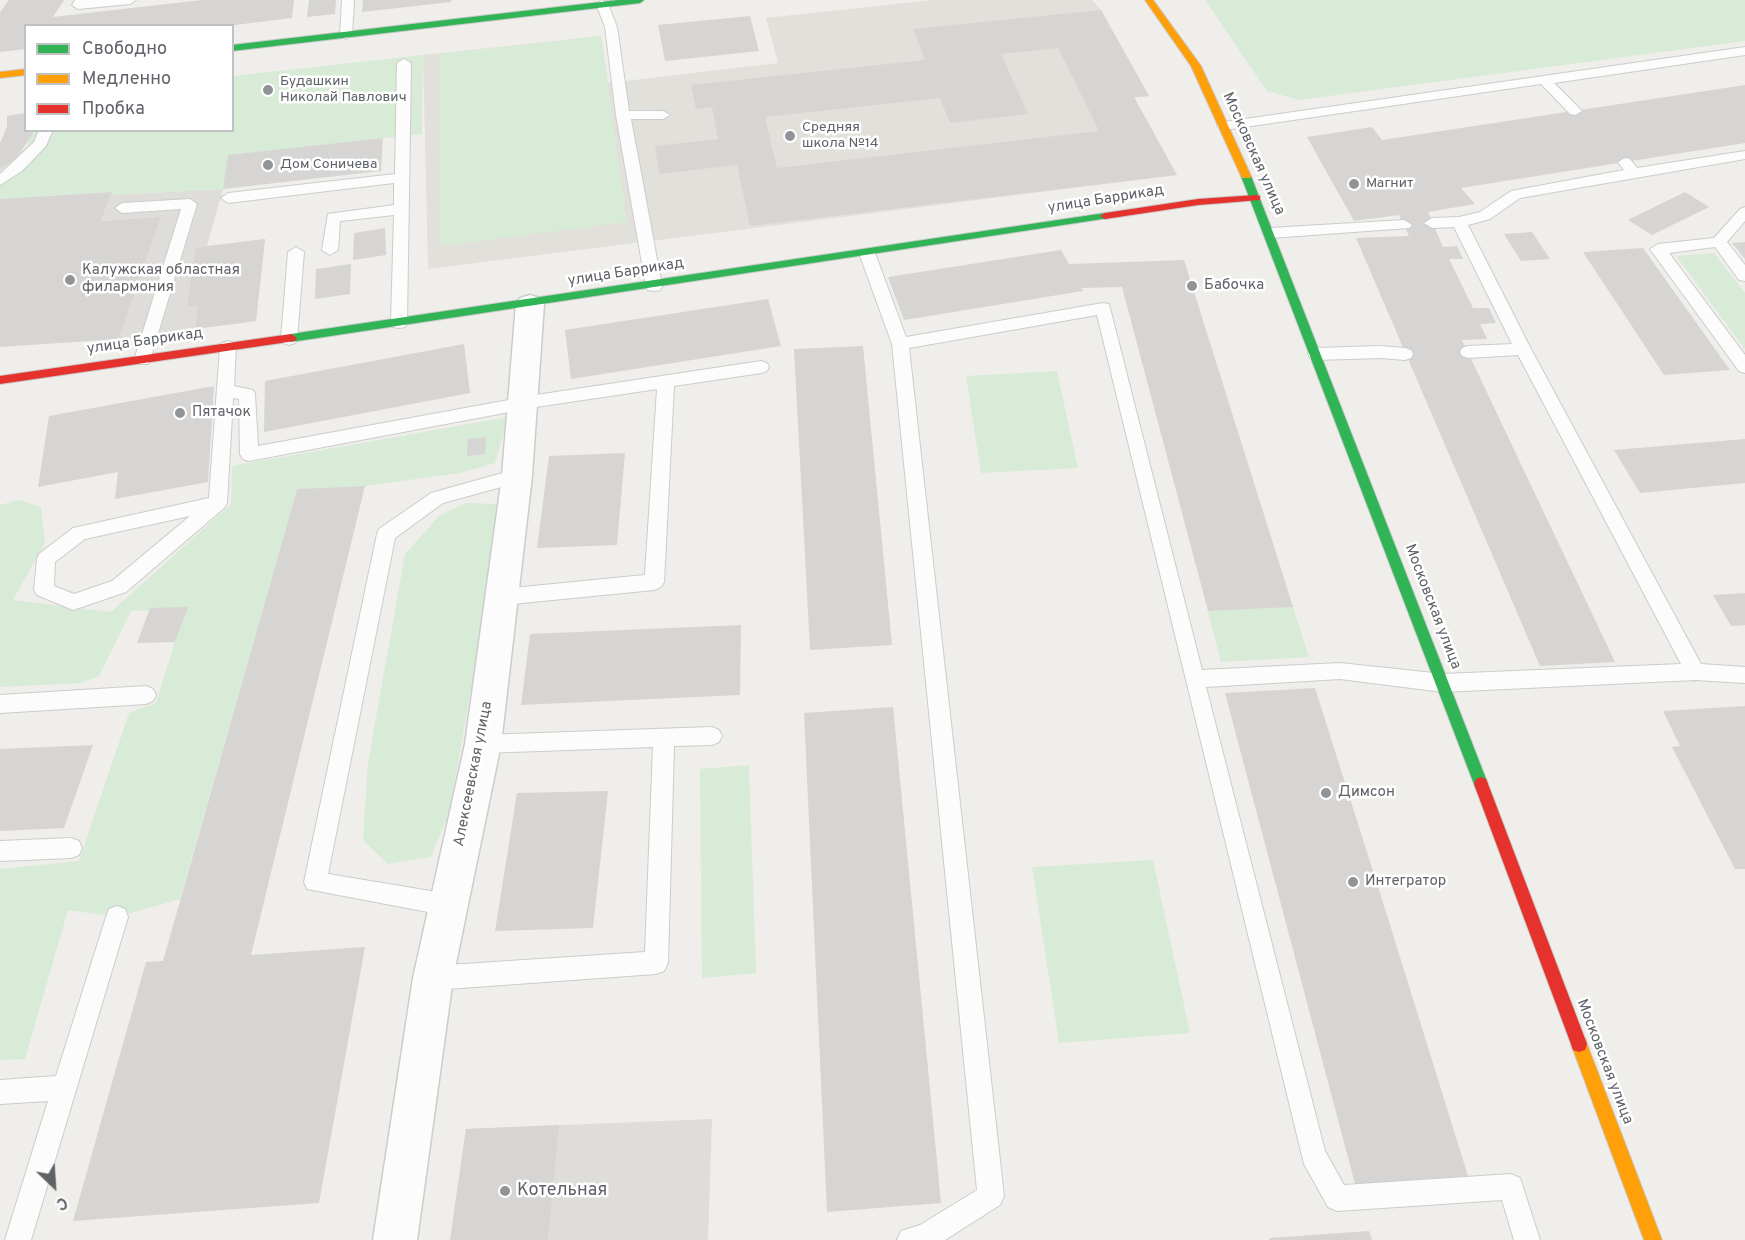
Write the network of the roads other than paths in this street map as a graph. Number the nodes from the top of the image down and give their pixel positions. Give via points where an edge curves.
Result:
1 (81, 0) edge
2 (130, 0) edge
3 (348, 0) edge
4 (640, 0) edge
5 (1149, 0) edge
6 (567, 4) edge
7 (602, 4) junction
8 (346, 35) junction
9 (234, 48) edge
10 (1745, 51) edge
11 (404, 63) dead end
12 (24, 72) edge
13 (0, 75) edge
14 (1545, 81) junction
15 (1575, 111) dead end
16 (623, 115) junction
17 (663, 115) dead end
18 (1224, 126) junction
19 (45, 132) edge
20 (1745, 155) edge
21 (402, 178) junction
22 (0, 180) edge
23 (228, 198) dead end
24 (1256, 198) junction
25 (122, 208) dead end
26 (401, 209) junction
27 (1745, 212) edge
28 (1459, 222) junction
29 (1432, 223) dead end
30 (1404, 225) dead end
31 (1270, 233) junction
32 (1719, 242) junction
33 (330, 250) dead end
34 (296, 252) dead end
35 (867, 253) junction
36 (1745, 276) edge
37 (654, 286) junction
38 (530, 304) junction
39 (399, 323) junction
40 (289, 339) junction
41 (900, 344) junction
42 (228, 347) junction
43 (1523, 349) junction
44 (1468, 352) dead end
45 (1316, 354) junction
46 (1405, 354) dead end
47 (142, 360) junction
48 (761, 367) dead end
49 (1745, 367) edge
50 (0, 380) edge
51 (666, 381) junction
52 (226, 391) junction
53 (523, 403) junction
54 (517, 476) junction
55 (218, 503) junction
56 (502, 597) junction
57 (1695, 672) junction
58 (1745, 675) edge
59 (1194, 679) junction
60 (1443, 683) junction
61 (146, 695) dead end
62 (0, 704) edge
63 (712, 736) dead end
64 (664, 737) junction
65 (483, 744) junction
66 (71, 848) dead end
67 (0, 851) edge
68 (448, 904) junction
69 (117, 917) dead end
70 (433, 978) junction
71 (65, 1088) junction
72 (0, 1092) edge
73 (18, 1240) edge
74 (394, 1240) edge
75 (910, 1240) edge
76 (1527, 1240) edge
77 (1653, 1240) edge

1 - 2 lane via 78,6
3 - 8 lane
4 - 7 street
5 - 18 street, Московская улица via 1196,66
6 - 7 street
6 - 8 street
7 - 16 lane via 611,27
8 - 9 street
10 - 14 lane
11 - 21 lane
12 - 13 street
14 - 15 lane
14 - 18 lane
16 - 17 lane
16 - 37 lane
18 - 24 street, Московская улица
19 - 22 lane via 37,148
20 - 28 lane via 1629,168 1516,195 1485,216
21 - 23 lane
21 - 26 lane
24 - 31 street, Московская улица
24 - 35 street, улица Баррикад via 1198,202
25 - 47 lane via 190,204
26 - 33 lane via 333,217
26 - 39 lane
27 - 32 lane
28 - 29 lane
28 - 43 lane
30 - 31 lane
31 - 45 street, Московская улица
32 - 36 lane
32 - 49 lane via 1658,249
34 - 40 lane
35 - 37 street, улица Баррикад
35 - 41 lane
37 - 38 street, улица Баррикад
38 - 39 street, улица Баррикад
38 - 53 street, Алексеевская улица
39 - 40 street, улица Баррикад
40 - 42 street, улица Баррикад
41 - 59 lane via 1103,308
41 - 75 lane via 991,1196 924,1238
42 - 47 street, улица Баррикад
42 - 52 lane
43 - 44 lane
43 - 57 lane
45 - 46 lane
45 - 60 street, Московская улица
47 - 50 street, улица Баррикад
48 - 51 lane
51 - 53 lane
51 - 56 lane via 654,582
52 - 53 lane via 247,394 249,454
52 - 55 lane
53 - 54 street, Алексеевская улица
54 - 56 street, Алексеевская улица
54 - 68 lane via 437,498 386,534 315,882
55 - 55 lane via 119,587 73,602 44,590 46,559 80,533
56 - 65 street, Алексеевская улица
57 - 58 lane
57 - 60 lane
59 - 60 lane via 1340,670
59 - 76 lane via 1312,1155 1337,1198 1511,1187
60 - 77 street, Московская улица
61 - 62 lane
63 - 64 lane
64 - 65 lane
64 - 70 lane via 656,963
65 - 68 street, Алексеевская улица
66 - 67 lane
68 - 70 street, Алексеевская улица
69 - 71 lane
70 - 74 street, Алексеевская улица
71 - 72 lane
71 - 73 lane

